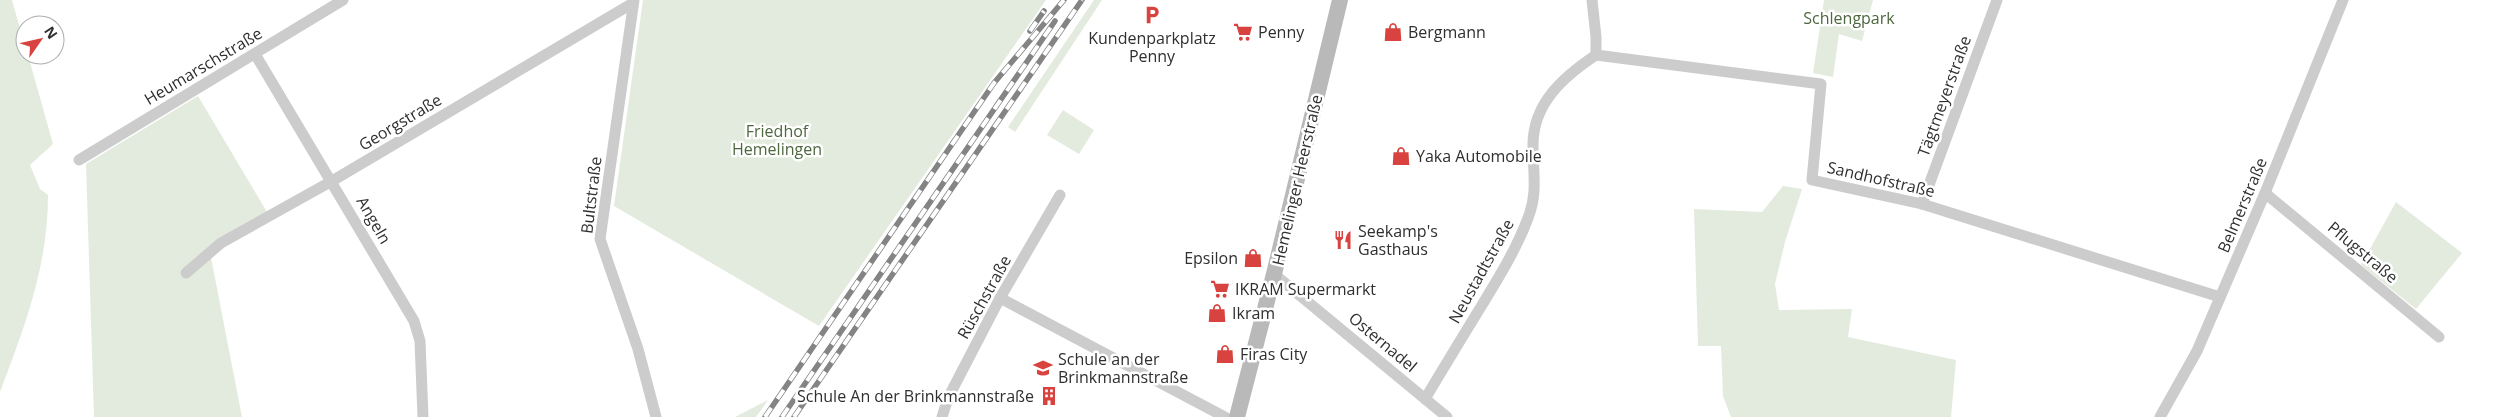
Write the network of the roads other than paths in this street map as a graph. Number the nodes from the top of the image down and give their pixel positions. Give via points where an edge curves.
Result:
1 (342, 0) edge
2 (1340, 0) edge
3 (1592, 0) edge
4 (1997, 0) edge
5 (2343, 0) edge
6 (634, 2) edge
7 (255, 54) junction
8 (1596, 55) junction
9 (79, 160) dead end
10 (332, 181) junction
11 (2265, 193) junction
12 (1060, 195) dead end
13 (1922, 204) junction
14 (186, 273) dead end
15 (1274, 274) junction
16 (2220, 297) junction
17 (1000, 298) junction
18 (2439, 336) dead end
19 (1425, 399) junction
20 (423, 417) edge
21 (656, 417) edge
22 (942, 417) edge
23 (1225, 417) edge
24 (1237, 417) edge
25 (1447, 417) edge
26 (2160, 417) edge

1 - 7 street, Heumarschstraße
2 - 15 main road, Hemelinger Heerstraße
3 - 8 street
4 - 13 street, Tägtmeyerstraße
5 - 11 street, Belmerstraße
6 - 10 street, Georgstraße
6 - 21 street, Bultstraße via 600,240 638,350
7 - 9 street, Heumarschstraße
7 - 10 street, Angeln
8 - 13 street, Sandhofstraße via 1821,84 1812,180
8 - 19 street, Neustadtstraße via 1563,80 1544,101 1535,120 1532,146 1536,181 1528,218 1503,269
10 - 14 street, Georgstraße via 221,243
10 - 20 street, Angeln via 414,321 420,340
11 - 16 street, Belmerstraße
11 - 18 street, Pflugstraße
12 - 17 street, Rüschstraße
13 - 16 street, Sandhofstraße
15 - 19 street, Osternadel
15 - 24 main road, Hemelinger Heerstraße
16 - 26 street, Belmerstraße via 2198,351
17 - 22 street, Rüschstraße via 948,398
17 - 23 street
19 - 25 street, Osternadel

